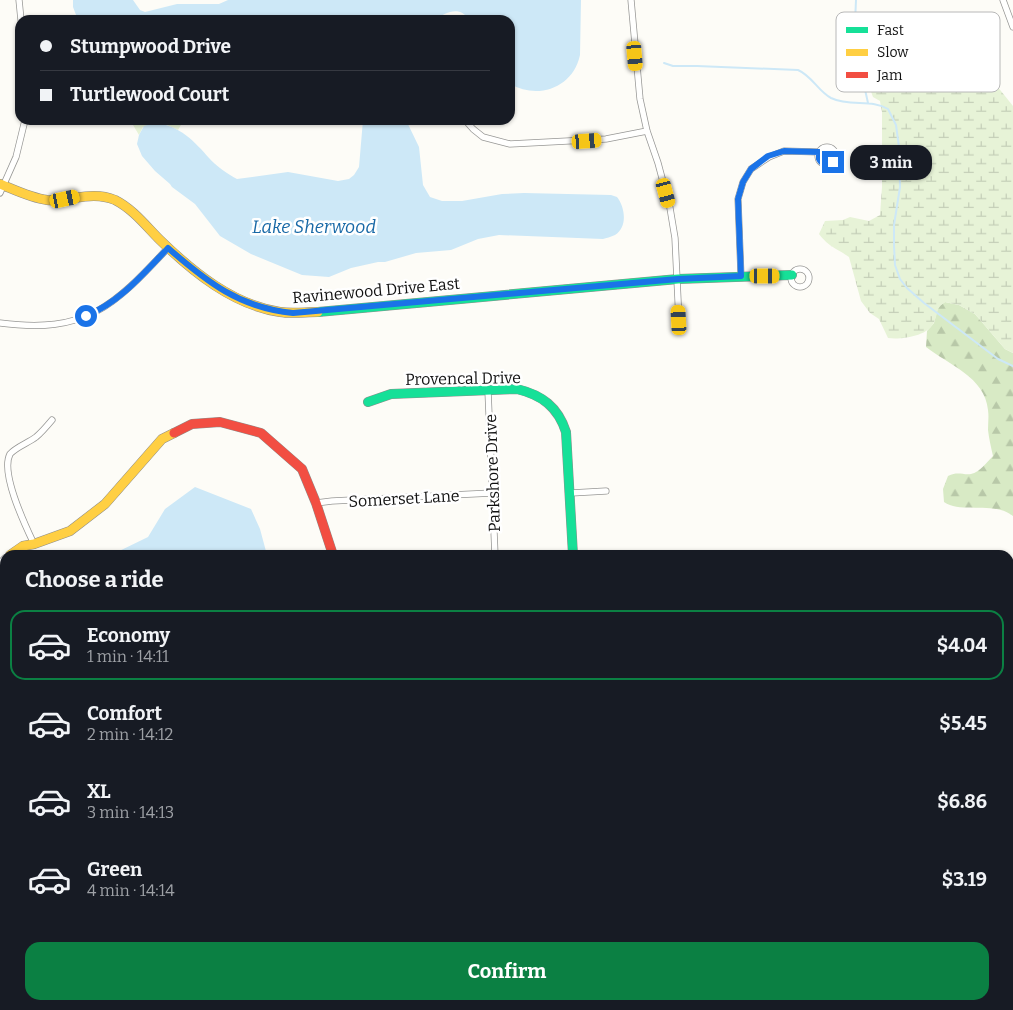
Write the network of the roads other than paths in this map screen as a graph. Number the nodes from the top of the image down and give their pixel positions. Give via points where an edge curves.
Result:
1 (20, 0) edge
2 (631, 0) edge
3 (1004, 0) edge
4 (21, 15) edge
5 (1013, 27) edge
6 (24, 125) edge
7 (469, 125) edge
8 (647, 131) junction
9 (819, 152) dead end
10 (1, 187) edge
11 (168, 248) junction
12 (741, 276) junction
13 (792, 276) dead end
14 (678, 279) junction
15 (679, 320) dead end
16 (0, 323) edge
17 (488, 391) junction
18 (368, 402) dead end
19 (52, 420) dead end
20 (606, 491) dead end
21 (492, 493) junction
22 (571, 493) junction
23 (316, 503) junction
24 (34, 544) junction
25 (17, 550) edge
26 (331, 550) edge
27 (495, 550) edge
28 (573, 550) edge

1 - 4 street
2 - 8 street via 640,99
3 - 5 street
6 - 10 street via 16,157
7 - 8 street via 483,137 510,144 606,139
8 - 14 street via 670,208
9 - 12 street via 784,151 768,156 751,169 738,199
10 - 11 street, Ravinewood Drive East via 42,199 59,200 89,194 111,198 127,207
11 - 14 street, Ravinewood Drive East via 230,295 261,308 293,313
11 - 16 street via 122,295 92,314 50,326
12 - 13 street, Ravinewood Drive East
12 - 14 street, Ravinewood Drive East
14 - 15 street
17 - 18 street, Provencal Drive via 391,394
17 - 21 street, Parkshore Drive
17 - 22 street, Provencal Drive via 517,389 531,392 557,410 566,432
19 - 24 street via 37,436 10,454 5,464 10,492
20 - 22 street
21 - 23 street, Somerset Lane
21 - 27 street, Parkshore Drive
22 - 28 street, Provencal Drive
23 - 24 street via 302,469 261,433 220,422 192,424 162,439 105,504 70,531
23 - 26 street
24 - 25 street

